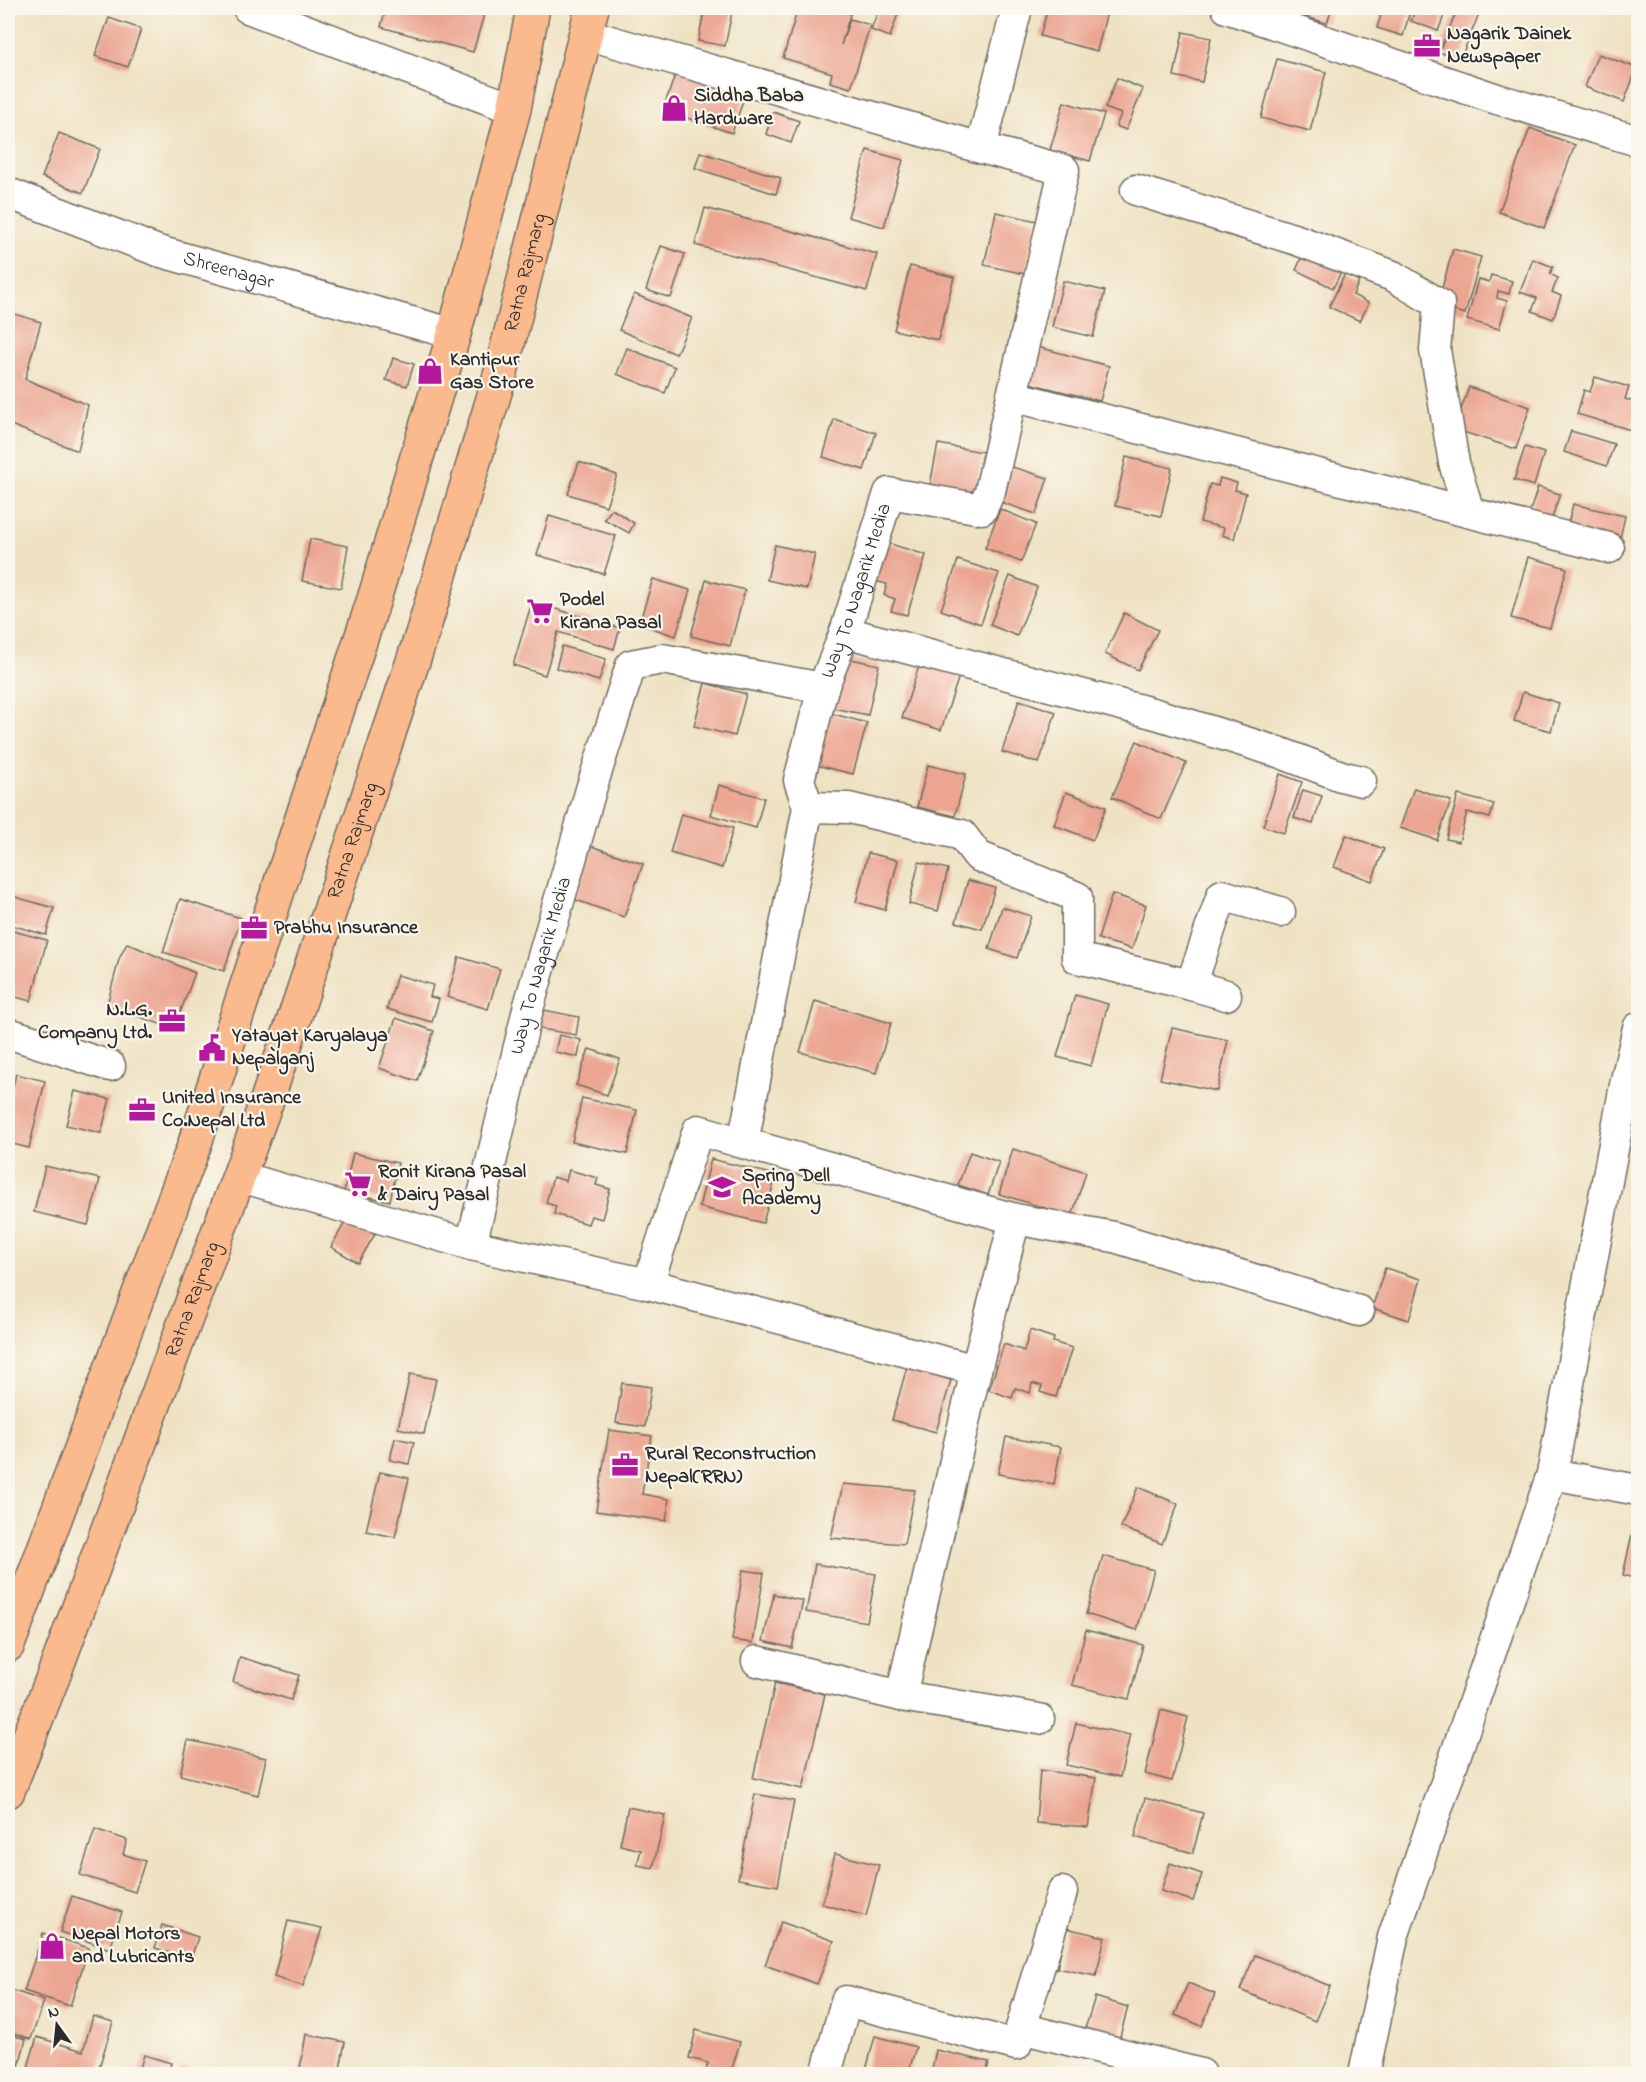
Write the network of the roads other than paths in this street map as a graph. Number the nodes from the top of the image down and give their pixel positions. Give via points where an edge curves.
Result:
1 (248, 8) edge
2 (533, 8) edge
3 (1017, 8) edge
4 (1227, 8) edge
5 (589, 21) edge
6 (514, 109) junction
7 (1638, 141) edge
8 (981, 148) junction
9 (1136, 190) dead end
10 (8, 193) edge
11 (454, 334) junction
12 (1012, 396) junction
13 (1469, 512) junction
14 (1609, 548) dead end
15 (845, 632) junction
16 (823, 688) junction
17 (1361, 781) dead end
18 (808, 807) junction
19 (1280, 912) dead end
20 (1191, 985) junction
21 (1226, 995) dead end
22 (1638, 1028) edge
23 (8, 1033) edge
24 (110, 1066) dead end
25 (743, 1143) junction
26 (238, 1176) junction
27 (1015, 1219) junction
28 (471, 1245) junction
29 (648, 1284) junction
30 (1359, 1311) dead end
31 (976, 1370) junction
32 (1552, 1474) junction
33 (1638, 1490) edge
34 (8, 1645) edge
35 (757, 1661) dead end
36 (901, 1696) junction
37 (1039, 1719) dead end
38 (8, 1791) edge
39 (1062, 1892) dead end
40 (1021, 2028) junction
41 (826, 2074) edge
42 (1201, 2074) edge
43 (1364, 2074) edge

1 - 6 street
2 - 6 highway
3 - 8 street
4 - 7 street via 1497,99
5 - 8 street, Way To Nagarik Media
5 - 26 highway, Ratna Rajmarg via 501,372 427,620 266,1103
6 - 11 highway
8 - 12 street, Way To Nagarik Media via 1064,170
9 - 13 street via 1297,240 1393,276 1439,304 1435,350 1454,463
10 - 11 street, Shreenagar via 158,251
11 - 34 highway via 375,596 201,1126
12 - 13 street
12 - 15 street, Way To Nagarik Media via 990,491 982,509 889,493
13 - 14 street
15 - 16 street, Way To Nagarik Media
15 - 17 street via 1156,714
16 - 18 street via 799,780
16 - 28 street, Way To Nagarik Media via 662,659 631,665 528,1009
18 - 20 street via 849,808 962,835 978,856 1077,897 1077,958
18 - 25 street
19 - 20 street via 1222,895
20 - 21 street
22 - 32 street
23 - 24 street
25 - 27 street
25 - 29 street via 698,1130
26 - 28 street
26 - 38 highway, Ratna Rajmarg
27 - 30 street via 1114,1237
27 - 31 street
28 - 29 street
29 - 31 street
31 - 36 street
32 - 33 street
32 - 43 street via 1393,1937
35 - 36 street
36 - 37 street
39 - 40 street
40 - 41 street via 1016,2045 846,2001
40 - 42 street

